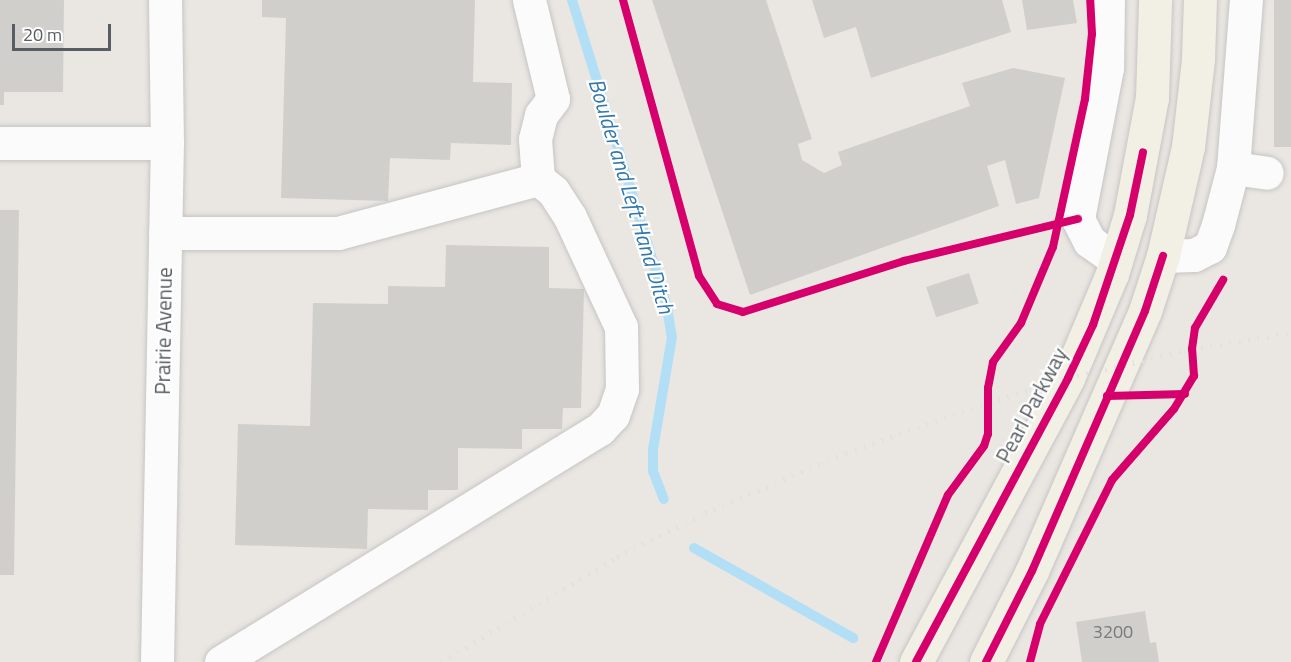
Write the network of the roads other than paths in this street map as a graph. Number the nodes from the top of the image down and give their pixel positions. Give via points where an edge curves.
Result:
1 (165, 0) edge
2 (529, 0) edge
3 (1108, 0) edge
4 (1155, 0) edge
5 (1200, 0) edge
6 (1246, 0) edge
7 (0, 143) edge
8 (167, 143) junction
9 (1233, 168) junction
10 (1268, 173) dead end
11 (538, 179) junction
12 (165, 233) junction
13 (1162, 256) junction
14 (1116, 260) junction
15 (157, 662) edge
16 (221, 662) edge
17 (916, 662) edge
18 (986, 662) edge

1 - 8 street, Prairie Avenue
2 - 11 street via 553,99 541,115 535,139
3 - 14 street via 1107,68 1078,219 1089,241
4 - 14 main road, Pearl Parkway via 1152,98 1130,215
5 - 13 main road via 1188,147
6 - 9 street
7 - 8 street
8 - 12 street, Prairie Avenue
9 - 10 street
9 - 13 street via 1210,247 1194,255
11 - 12 street via 338,233
11 - 16 street via 553,191 570,216 621,327 622,389 613,415 600,429
12 - 15 street, Prairie Avenue
13 - 18 main road via 1144,311 1032,571
14 - 17 main road, Pearl Parkway via 1068,378

